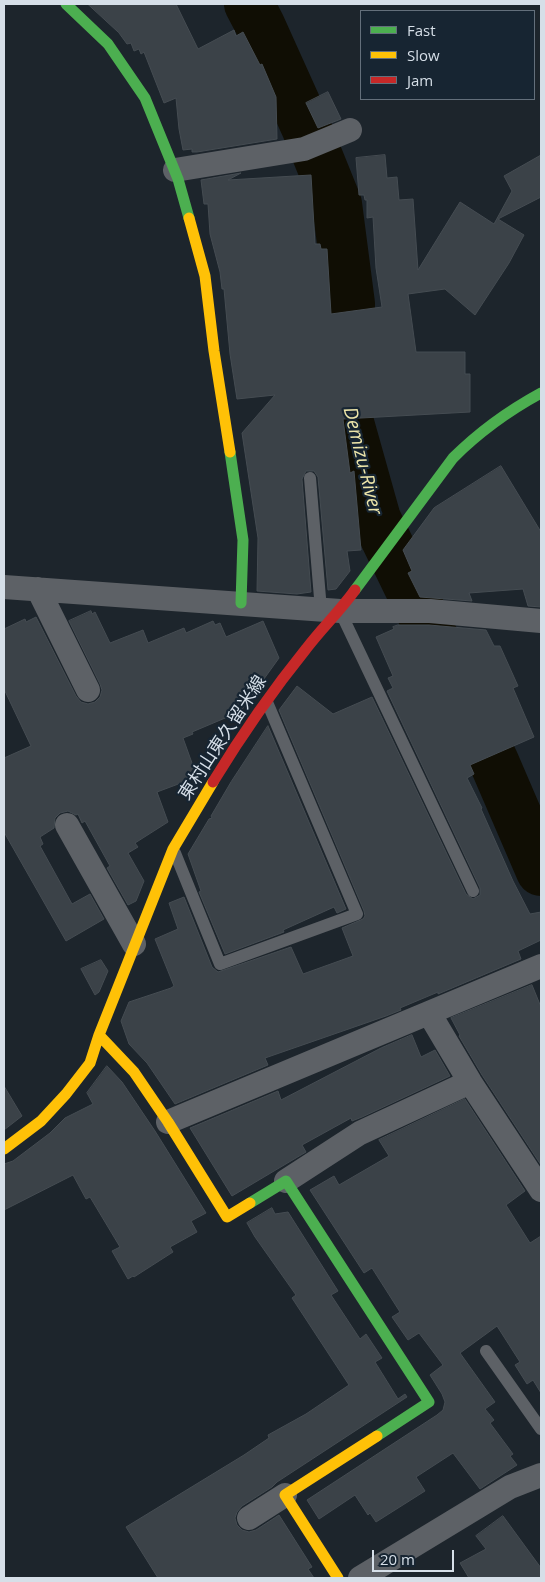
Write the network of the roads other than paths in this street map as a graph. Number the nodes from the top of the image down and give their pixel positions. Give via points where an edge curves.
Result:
1 (66, 4) edge
2 (350, 130) dead end
3 (175, 170) junction
4 (541, 394) edge
5 (310, 478) dead end
6 (4, 587) edge
7 (38, 589) junction
8 (241, 603) junction
9 (331, 611) junction
10 (541, 621) edge
11 (88, 690) dead end
12 (266, 701) junction
13 (67, 825) dead end
14 (173, 849) junction
15 (473, 890) dead end
16 (134, 944) junction
17 (541, 966) edge
18 (429, 1013) junction
19 (98, 1036) junction
20 (470, 1082) junction
21 (168, 1122) junction
22 (4, 1149) edge
23 (286, 1181) junction
24 (541, 1190) edge
25 (486, 1351) dead end
26 (541, 1429) edge
27 (541, 1475) edge
28 (285, 1495) junction
29 (249, 1518) dead end
30 (338, 1578) edge
31 (360, 1578) edge

1 - 3 street via 108,44 145,98
2 - 3 street via 304,149
3 - 8 street via 205,276 244,540
4 - 9 street, 東村山東久留米線 via 518,406 471,440 453,458 381,554
5 - 9 lane
6 - 7 street
7 - 8 street
7 - 11 street
8 - 9 street
9 - 10 street via 420,610
9 - 12 street, 東村山東久留米線
9 - 15 lane
12 - 14 street, 東村山東久留米線
12 - 14 lane via 357,914 220,964
13 - 16 street
14 - 16 street, 東村山東久留米線
16 - 19 street, 東村山東久留米線
17 - 18 street
18 - 20 street
18 - 21 street
19 - 21 street via 134,1072
19 - 22 street, 東村山東久留米線 via 90,1063 66,1094 41,1120
20 - 23 street via 360,1134
20 - 24 street
21 - 23 street via 227,1217
23 - 28 street via 429,1402
25 - 26 lane
27 - 31 street via 510,1487
28 - 29 street
28 - 30 street

